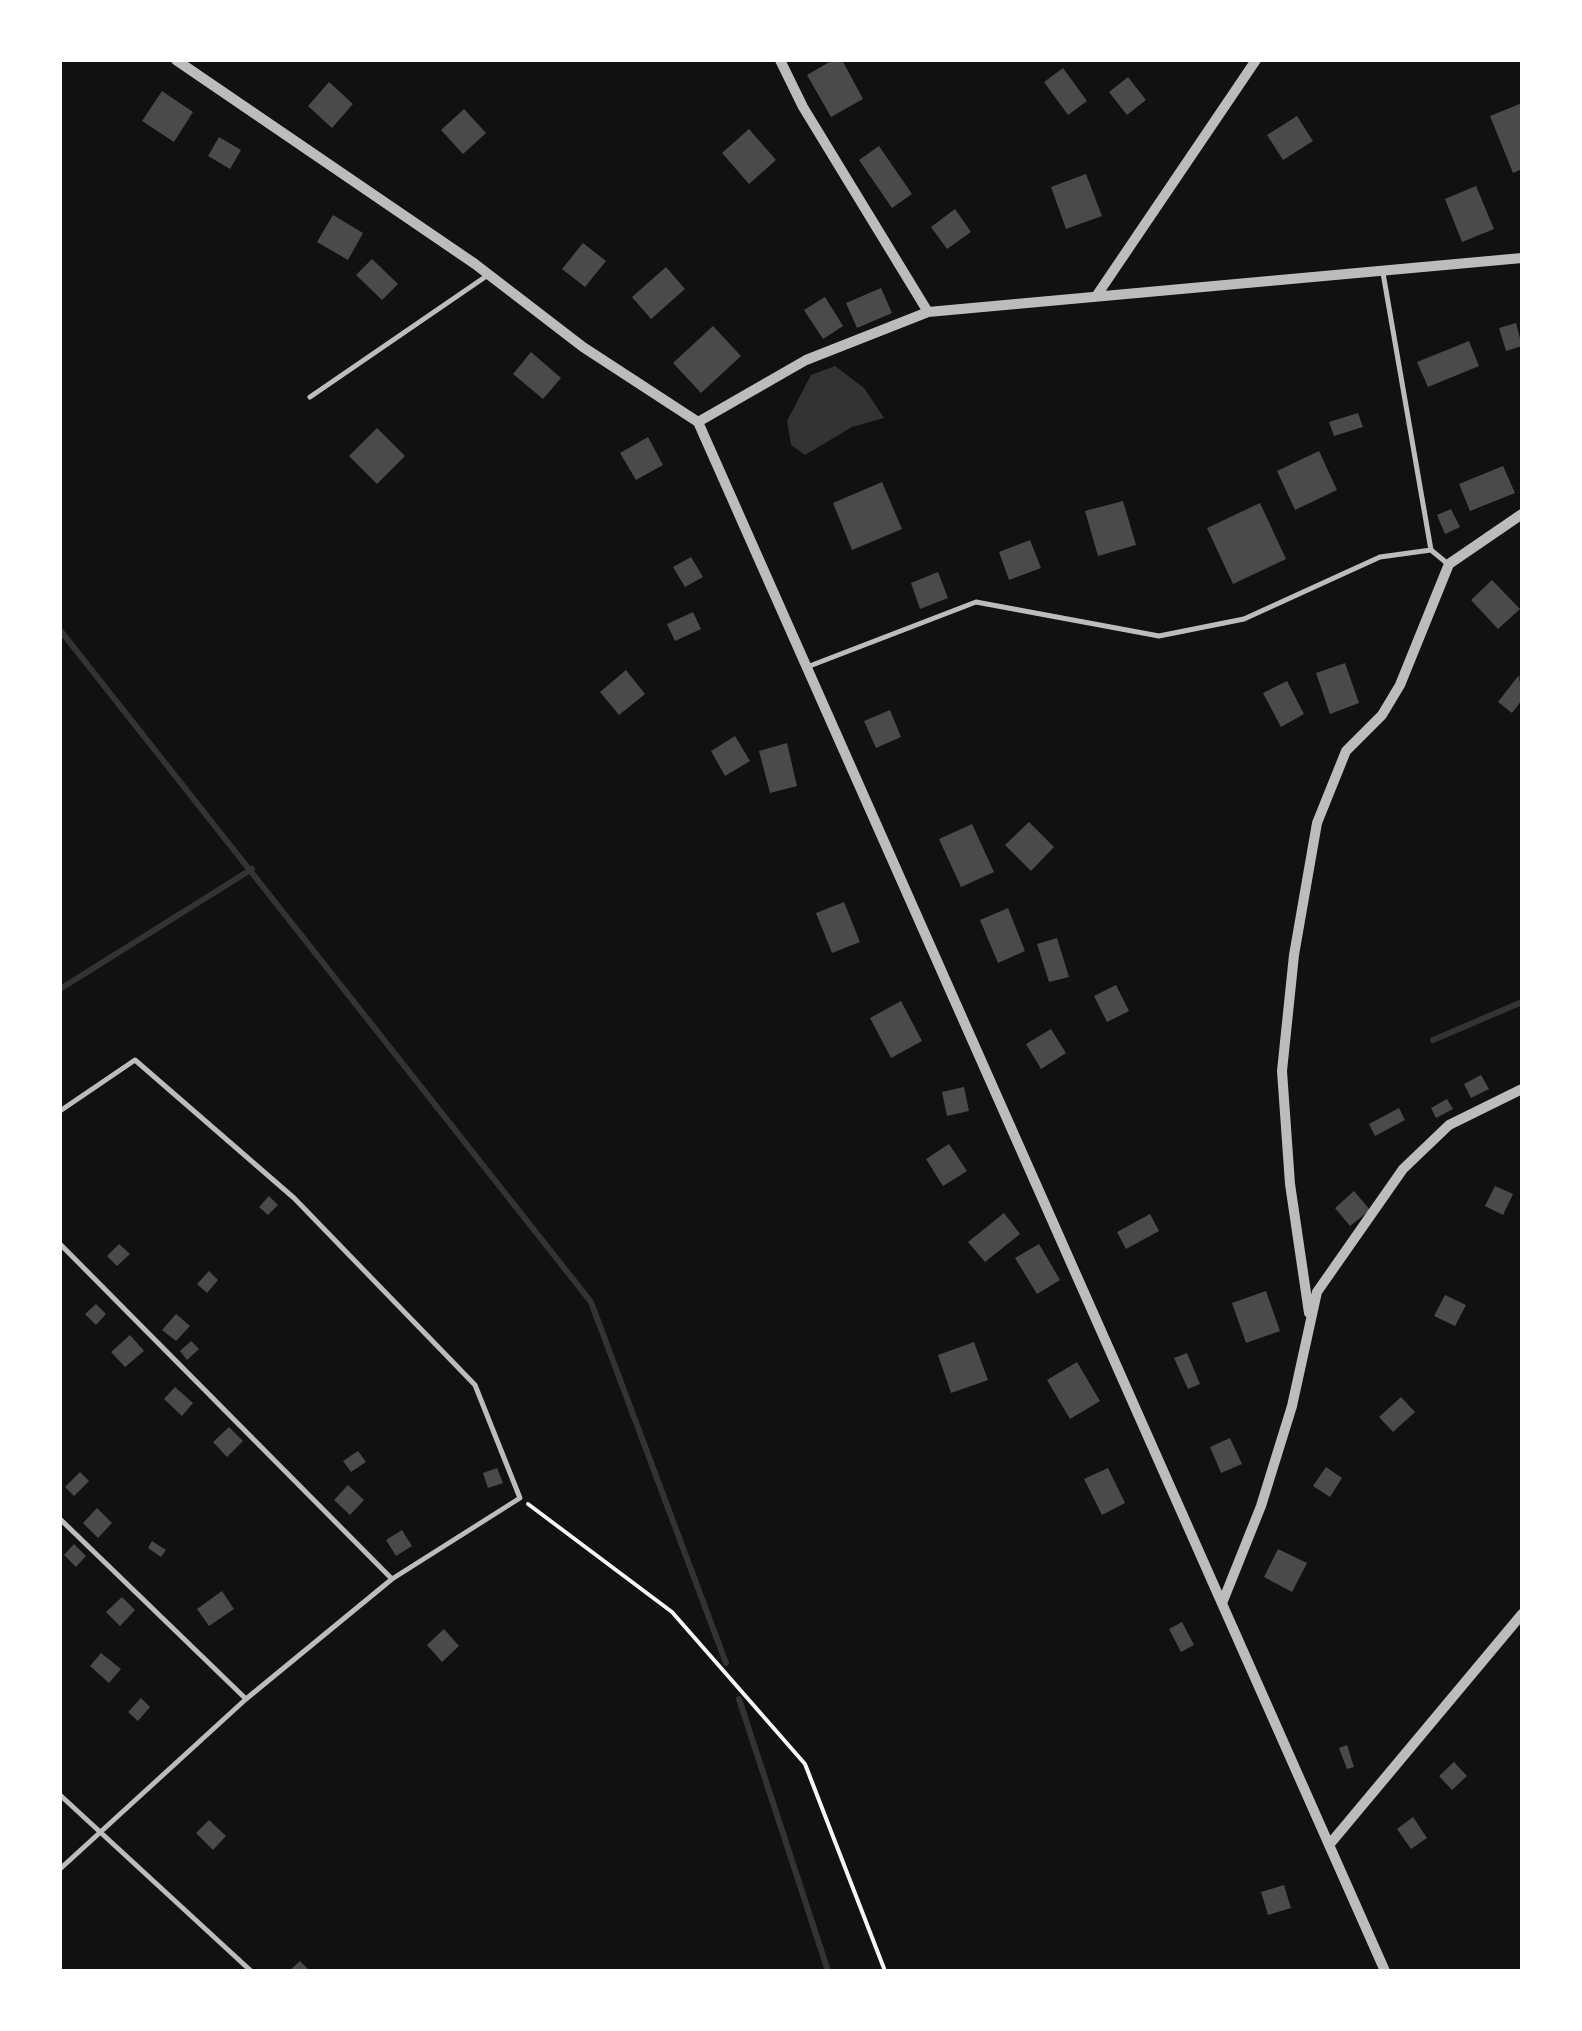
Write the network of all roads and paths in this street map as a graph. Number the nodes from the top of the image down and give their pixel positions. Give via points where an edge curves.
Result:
1 (176, 60) edge
2 (780, 60) edge
3 (1256, 60) edge
4 (1522, 258) edge
5 (1383, 270) junction
6 (488, 274) junction
7 (1097, 295) junction
8 (928, 312) junction
9 (310, 396) dead end
10 (698, 422) junction
11 (1522, 514) edge
12 (1431, 550) junction
13 (1449, 564) junction
14 (807, 668) junction
15 (1522, 1089) edge
16 (60, 1111) edge
17 (60, 1244) edge
18 (1309, 1313) junction
19 (520, 1498) junction
20 (60, 1519) edge
21 (392, 1579) junction
22 (1223, 1602) junction
23 (1522, 1614) edge
24 (246, 1699) junction
25 (60, 1795) edge
26 (99, 1832) junction
27 (1329, 1845) junction
28 (60, 1869) edge
29 (251, 1971) edge
30 (885, 1971) edge
31 (1384, 1971) edge

1 - 6 street
2 - 8 street
3 - 7 street
4 - 5 street
5 - 7 street
5 - 12 lane
6 - 9 lane
6 - 10 street
7 - 8 street
8 - 10 street via 806,360
10 - 14 street
11 - 13 street
12 - 13 lane
12 - 14 lane via 1380,557 1244,619 1159,636 976,602
13 - 18 street via 1400,685 1382,715 1346,751 1317,823 1282,1071
14 - 22 street
15 - 18 street via 1448,1125 1404,1169
16 - 19 lane via 134,1060 294,1198 475,1386
17 - 21 lane
18 - 22 street via 1292,1406
19 - 21 lane
19 - 30 path via 672,1612 805,1764
20 - 24 lane
21 - 24 lane
22 - 27 street
23 - 27 street
24 - 26 lane
25 - 26 lane
26 - 28 lane
26 - 29 lane
27 - 31 street

